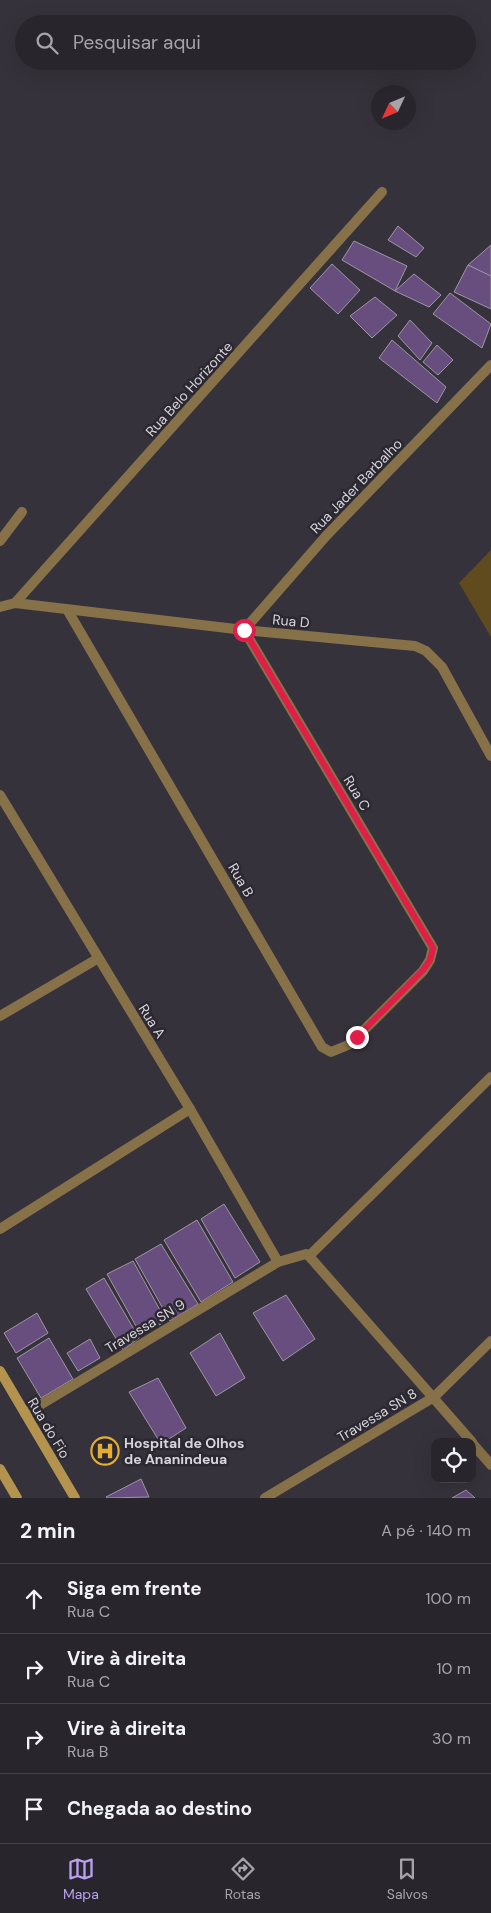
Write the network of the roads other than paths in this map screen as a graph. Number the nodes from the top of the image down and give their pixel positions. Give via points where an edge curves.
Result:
1 (382, 192) dead end
2 (491, 365) edge
3 (22, 512) dead end
4 (0, 541) edge
5 (15, 603) junction
6 (0, 607) edge
7 (68, 611) junction
8 (244, 630) junction
9 (491, 756) edge
10 (0, 796) edge
11 (98, 960) junction
12 (423, 970) joint
13 (0, 1016) edge
14 (491, 1077) edge
15 (190, 1109) junction
16 (0, 1229) edge
17 (309, 1256) junction
18 (278, 1262) junction
19 (491, 1341) edge
20 (0, 1372) edge
21 (434, 1397) junction
22 (26, 1414) junction
23 (469, 1438) edge
24 (476, 1447) edge
25 (491, 1465) edge
26 (0, 1469) edge
27 (17, 1498) edge
28 (75, 1498) edge
29 (265, 1498) edge

1 - 5 street, Rua Belo Horizonte
2 - 8 street, Rua Jader Barbalho via 326,536
3 - 4 street
5 - 6 street, Rua D
5 - 7 street, Rua D
7 - 8 street, Rua D
7 - 12 street, Rua B via 322,1047 331,1052 348,1045
8 - 9 street, Rua D via 421,648 442,667
8 - 12 street, Rua C via 433,948
10 - 11 street, Rua A
11 - 13 street
11 - 15 street, Rua A
14 - 17 street
15 - 16 street
15 - 18 street, Rua A
17 - 18 street, Travessa SN 9 via 301,1255
17 - 21 street
18 - 22 street, Travessa SN 9
19 - 21 street, Travessa SN 8
20 - 22 street, Rua do Fio
21 - 23 street
21 - 29 street, Travessa SN 8
22 - 28 street, Rua do Fio
24 - 25 street
26 - 27 street

